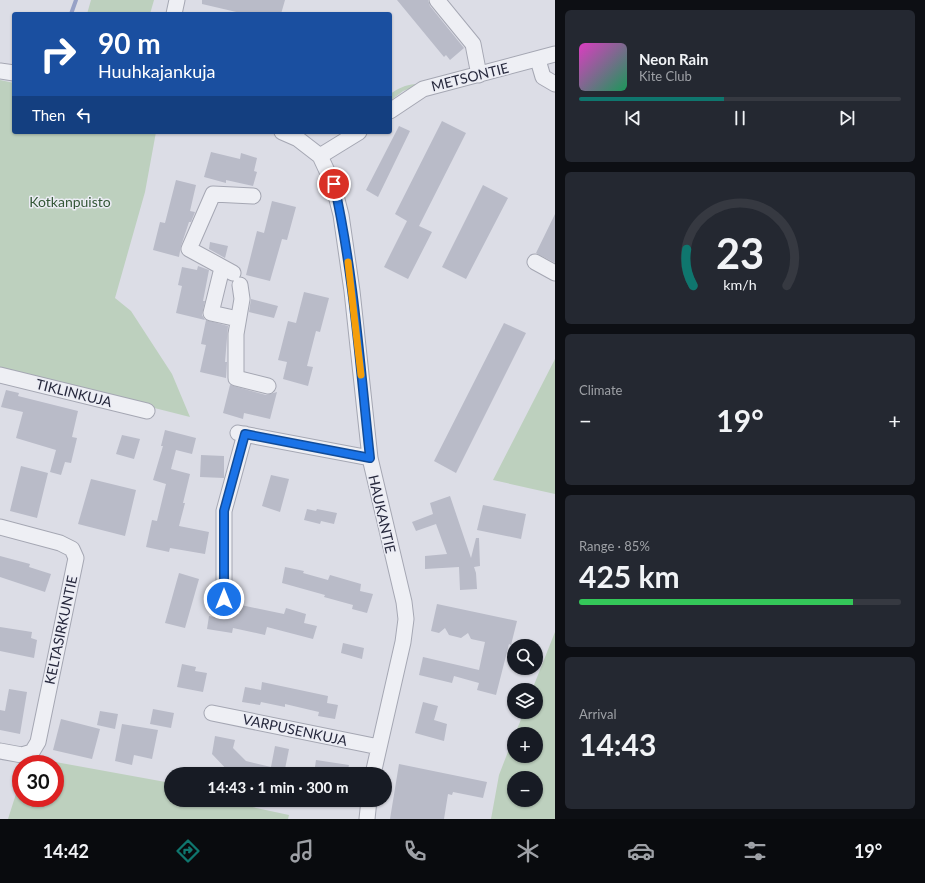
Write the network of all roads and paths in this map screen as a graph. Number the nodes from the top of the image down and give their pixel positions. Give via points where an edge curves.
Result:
1 (437, 0) edge
2 (555, 54) edge
3 (538, 60) junction
4 (0, 71) edge
5 (12, 73) edge
6 (479, 75) junction
7 (555, 84) edge
8 (392, 110) edge
9 (286, 134) edge
10 (356, 134) edge
11 (320, 156) junction
12 (253, 196) dead end
13 (535, 262) dead end
14 (555, 273) edge
15 (232, 275) junction
16 (238, 320) junction
17 (0, 375) edge
18 (268, 386) dead end
19 (147, 411) dead end
20 (370, 458) junction
21 (0, 527) edge
22 (224, 599) dead end
23 (212, 713) dead end
24 (379, 747) junction
25 (0, 751) edge
26 (375, 767) edge
27 (368, 807) edge
28 (367, 819) edge

1 - 6 street via 473,44
2 - 3 street, METSONTIE
3 - 6 street, METSONTIE
3 - 7 street via 543,77
4 - 5 street
6 - 8 street, METSONTIE via 423,89
9 - 11 street, HAUKANTIE
10 - 11 street
11 - 20 street, HAUKANTIE via 334,184 341,214
12 - 15 street via 213,194 189,249
13 - 14 street
15 - 16 street via 242,299
15 - 16 street via 211,313
16 - 18 street via 236,378
17 - 19 street, TIKLINKUJA
20 - 22 street via 242,433 224,511
20 - 24 street, HAUKANTIE via 406,619
21 - 25 street, KELTASIRKUNTIE via 60,543 72,549 76,558 38,742 32,752 22,755
23 - 24 street, VARPUSENKUJA
24 - 26 street, HAUKANTIE
27 - 28 street

